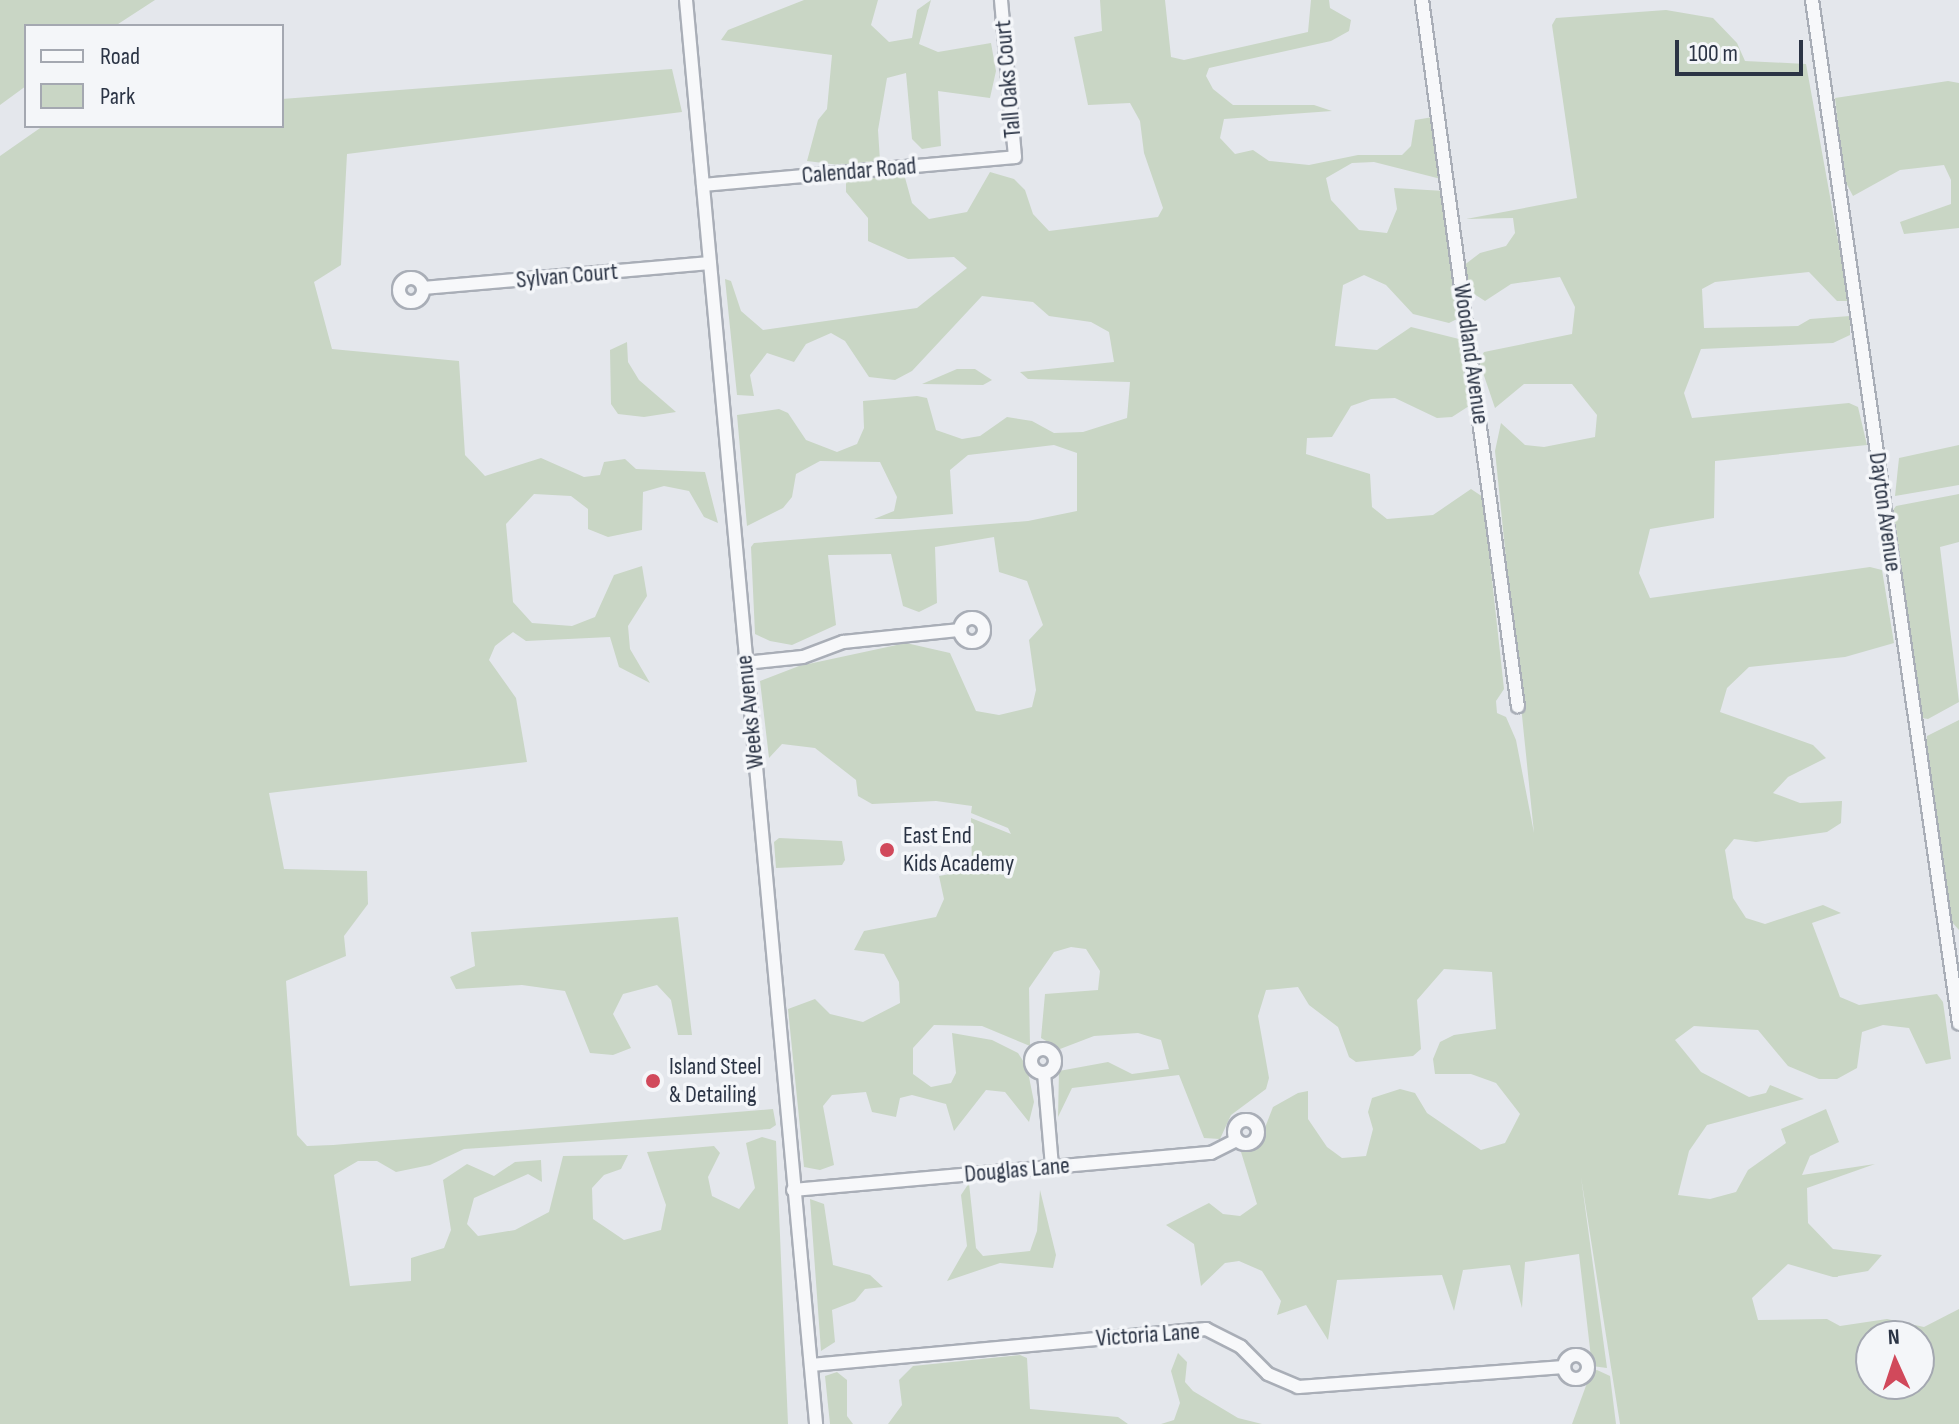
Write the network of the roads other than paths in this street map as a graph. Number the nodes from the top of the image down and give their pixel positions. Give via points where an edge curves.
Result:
1 (686, 0) edge
2 (1001, 0) edge
3 (1422, 0) edge
4 (1812, 0) edge
5 (1015, 157) joint
6 (703, 185) junction
7 (710, 263) junction
8 (423, 288) dead end
9 (960, 630) dead end
10 (745, 663) junction
11 (1518, 707) dead end
12 (1959, 1024) edge
13 (1044, 1073) dead end
14 (1237, 1140) dead end
15 (1052, 1167) junction
16 (793, 1190) junction
17 (811, 1365) junction
18 (1564, 1367) dead end
19 (816, 1424) edge

1 - 6 street, Weeks Avenue
2 - 5 street, Tall Oaks Court
3 - 11 street, Woodland Avenue
4 - 12 street, Dayton Avenue
5 - 6 street, Calendar Road
6 - 7 street, Weeks Avenue
7 - 8 street, Sylvan Court
7 - 10 street, Weeks Avenue
9 - 10 street via 843,642 803,657
10 - 16 street, Weeks Avenue
13 - 15 street
14 - 15 street, Douglas Lane via 1211,1153
15 - 16 street, Douglas Lane
16 - 17 street, Weeks Avenue
17 - 18 street, Victoria Lane via 1206,1329 1241,1347 1268,1374 1298,1387
17 - 19 street, Weeks Avenue

